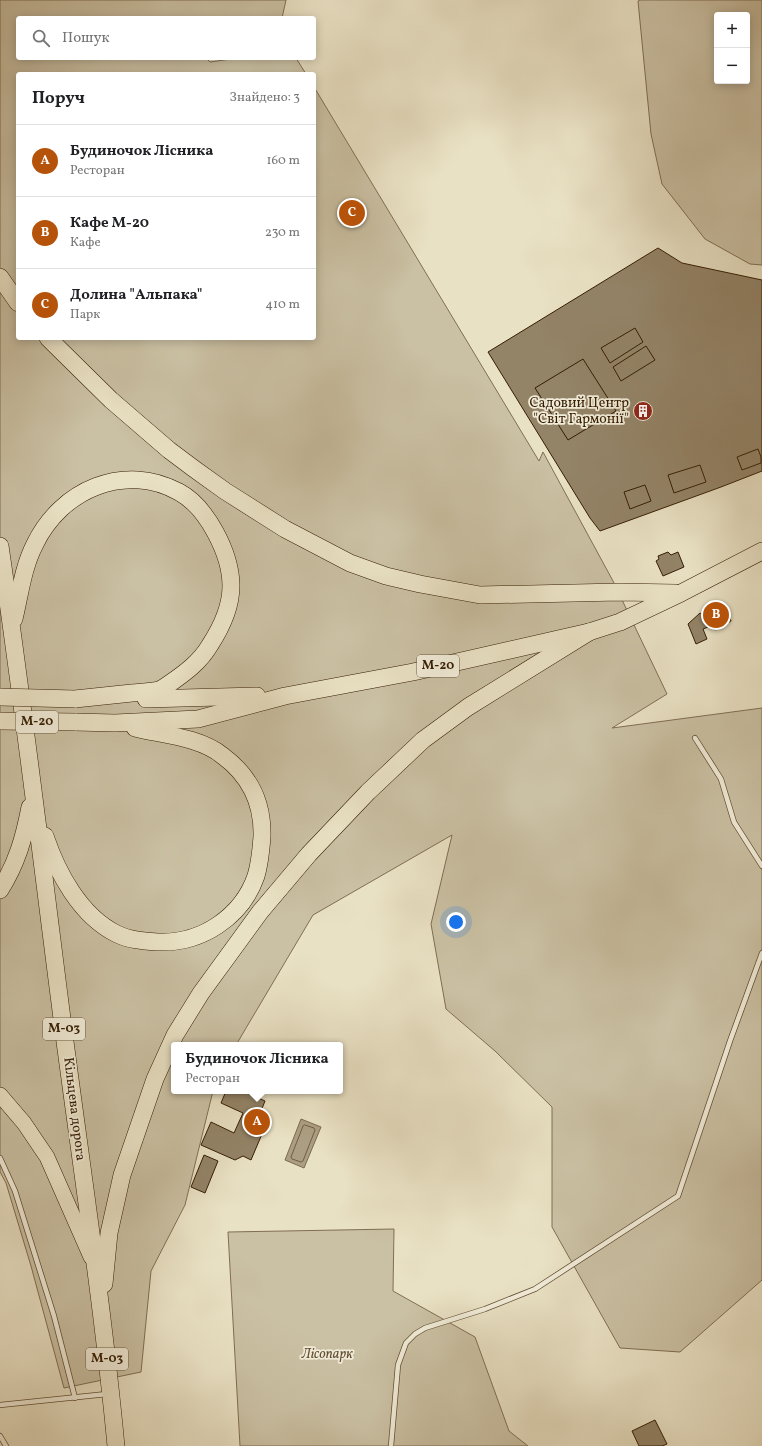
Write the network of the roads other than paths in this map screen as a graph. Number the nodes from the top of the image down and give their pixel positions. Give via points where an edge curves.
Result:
1 (0, 277) edge
2 (16, 300) edge
3 (50, 340) edge
4 (0, 546) edge
5 (762, 551) edge
6 (0, 592) edge
7 (681, 593) junction
8 (12, 629) junction
9 (589, 632) junction
10 (285, 696) junction
11 (0, 697) edge
12 (75, 699) junction
13 (0, 721) edge
14 (114, 723) junction
15 (695, 738) dead end
16 (33, 795) junction
17 (762, 866) edge
18 (0, 890) edge
19 (762, 953) edge
20 (172, 1042) edge
21 (171, 1044) edge
22 (0, 1095) edge
23 (0, 1158) edge
24 (94, 1264) junction
25 (103, 1324) junction
26 (111, 1394) junction
27 (75, 1398) junction
28 (0, 1405) edge
29 (0, 1436) edge
30 (6, 1446) edge
31 (116, 1446) edge
32 (391, 1446) edge

1 - 2 highway
3 - 7 highway via 111,400 193,468 273,522 350,563 413,583 480,595
4 - 8 highway, М-03
5 - 7 highway, М-20
6 - 8 highway
7 - 9 highway, М-20 via 620,622
8 - 12 highway via 27,560 35,542 55,514 82,492 120,479 141,479 161,483 180,492 197,507 210,522 228,566 231,586 219,632 193,667 160,690
8 - 16 highway, Кільцева дорога / М-03
9 - 10 highway, М-20 via 413,672
9 - 20 highway via 468,707 423,740 368,792 309,854 260,912 201,994
10 - 12 highway, М-20
10 - 14 highway, М-20 via 198,719
11 - 12 highway, М-20, bridge
13 - 14 highway, М-20, bridge
14 - 16 highway via 198,741 223,755 242,772 255,794 262,821 261,854 256,876 248,894 229,918 204,934 167,942 141,941 117,934 102,925 83,906 62,877 49,848
15 - 17 lane via 721,779 734,822
16 - 18 highway via 22,845
16 - 24 highway, Кільцева дорога / М-03
19 - 32 lane via 678,1196 535,1289 485,1309 425,1328 415,1334 406,1343 398,1365
21 - 25 highway via 155,1079 122,1174 108,1240
22 - 24 main road via 24,1123 47,1157
23 - 27 lane via 17,1198 54,1316
24 - 25 highway, Кільцева дорога / М-03
25 - 26 highway, Кільцева дорога / М-03
26 - 27 lane
26 - 31 highway, Кільцева дорога / М-03
27 - 28 lane
29 - 30 lane

